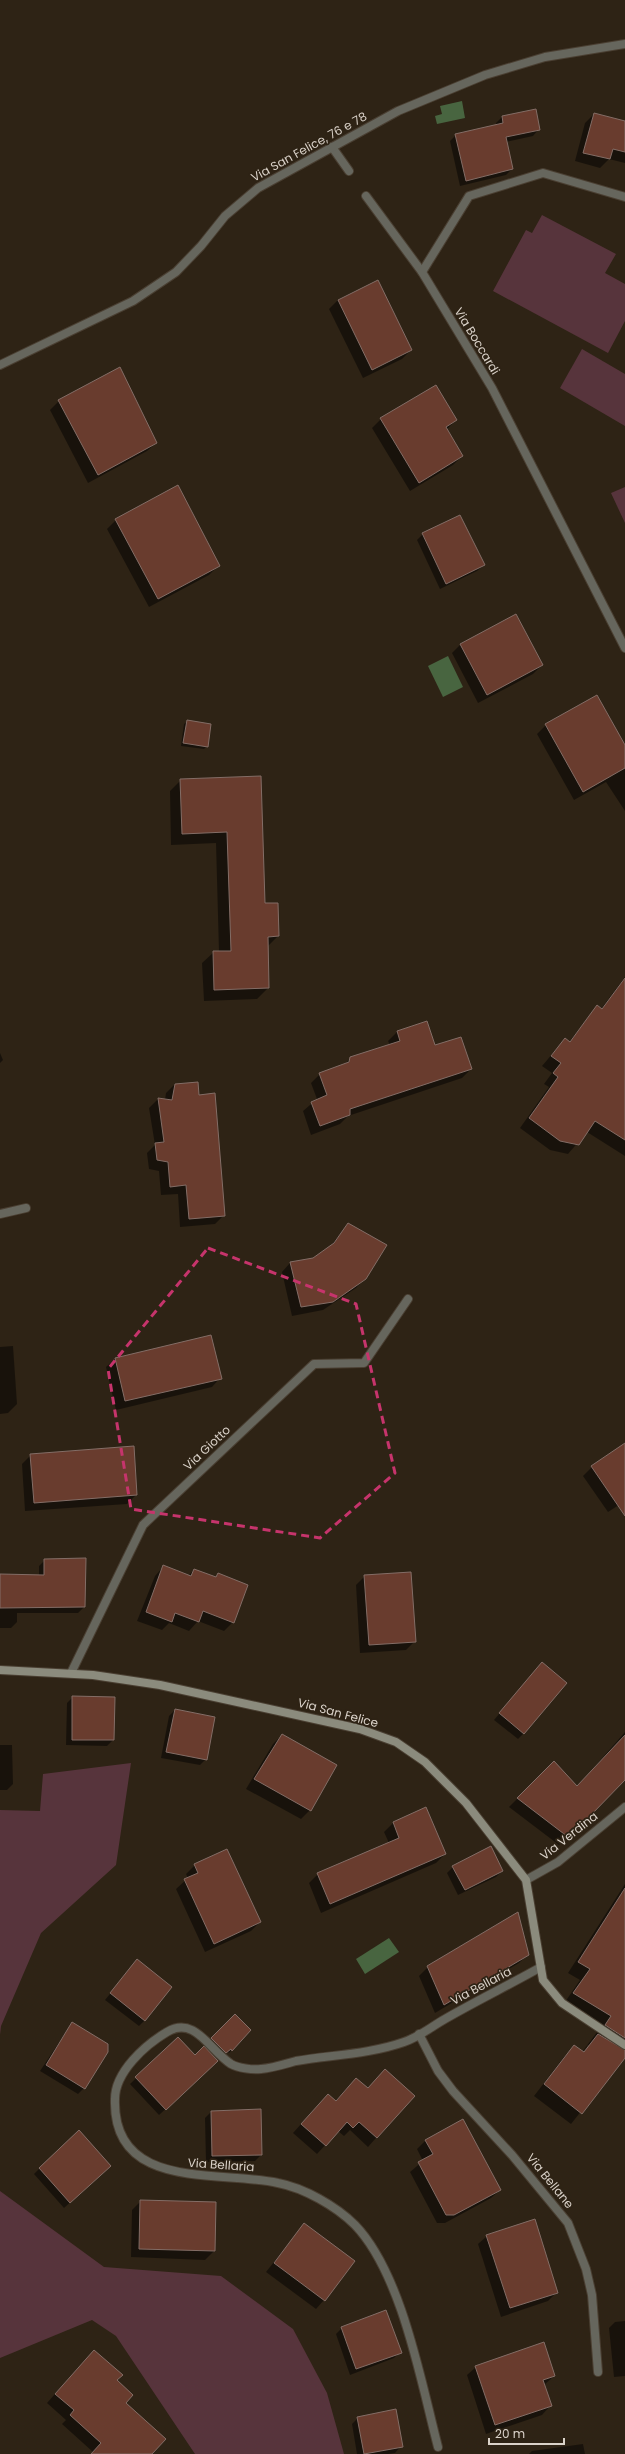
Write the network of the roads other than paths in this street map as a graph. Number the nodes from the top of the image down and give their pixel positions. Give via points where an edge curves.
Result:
1 (625, 44) edge
2 (332, 147) junction
3 (349, 171) dead end
4 (366, 196) dead end
5 (625, 197) edge
6 (422, 272) junction
7 (0, 365) edge
8 (625, 648) edge
9 (26, 1208) dead end
10 (0, 1214) edge
11 (408, 1299) dead end
12 (0, 1670) edge
13 (71, 1673) junction
14 (625, 1806) edge
15 (526, 1880) junction
16 (541, 1967) junction
17 (419, 2034) junction
18 (625, 2045) edge
19 (598, 2372) dead end
20 (438, 2447) dead end

1 - 2 street, Via San Felice, 76 e 78 via 545,57 485,75 398,111
2 - 3 street
2 - 7 street, Via San Felice, 76 e 78 via 258,188 225,216 176,272 133,301
4 - 6 street, Via Boccardi
5 - 6 street via 543,173 469,196
6 - 8 street, Via Boccardi via 492,388
9 - 10 street
11 - 13 street, Via Giotto via 364,1363 314,1364 143,1525
12 - 13 street, Via San Felice
13 - 15 street, Via San Felice via 168,1687 360,1729 396,1742 425,1762 466,1803
14 - 15 street, Via Verdina via 558,1862
15 - 16 street, Via San Felice
16 - 17 street, Via Bellaria
16 - 18 street, Via San Felice via 543,1980 562,2003
17 - 19 street, Via Bellane via 438,2071 452,2091 512,2155 568,2222 586,2269 592,2295
17 - 20 street, Via Bellaria via 405,2042 259,2070 232,2065 195,2032 181,2027 169,2030 140,2053 124,2073 115,2094 114,2118 121,2137 137,2156 160,2167 185,2174 282,2183 320,2200 341,2213 355,2226 377,2258 400,2310 416,2358

